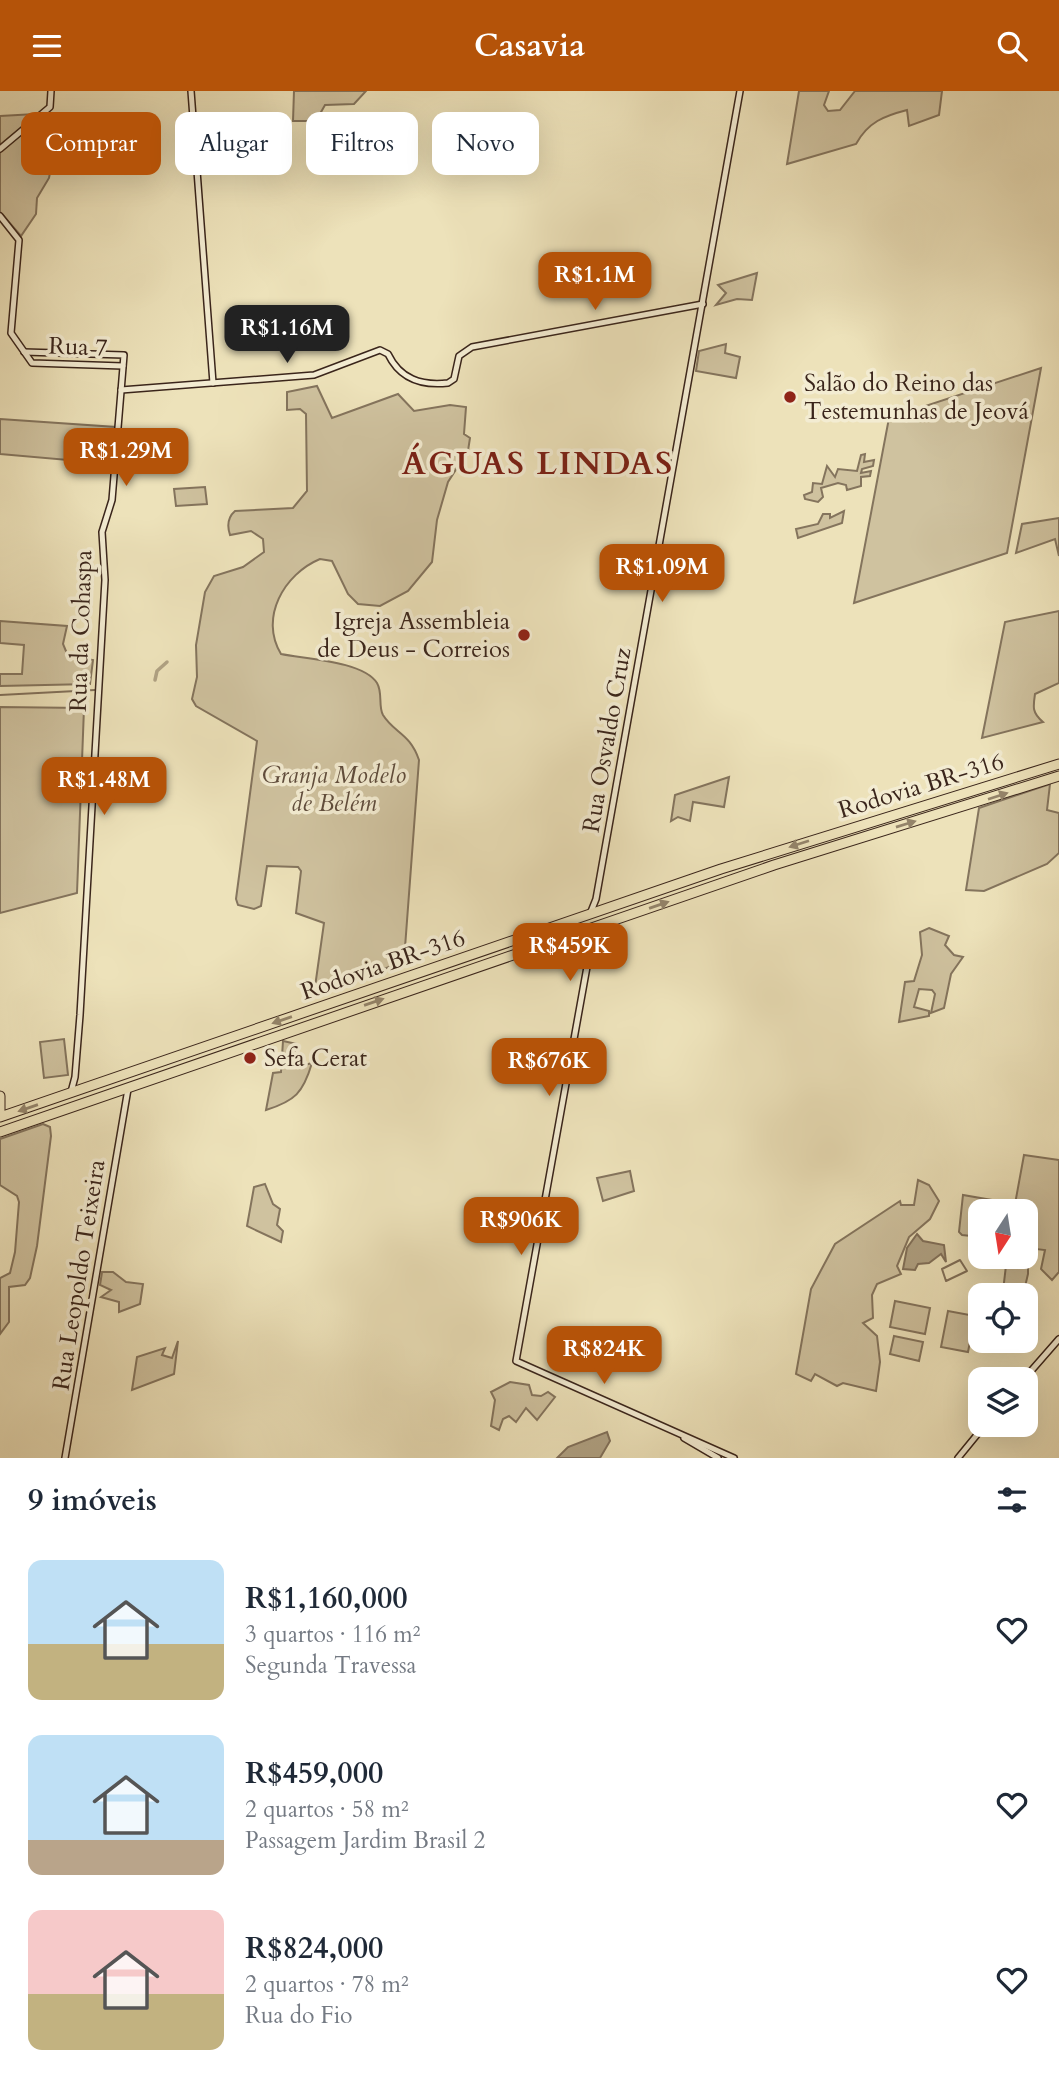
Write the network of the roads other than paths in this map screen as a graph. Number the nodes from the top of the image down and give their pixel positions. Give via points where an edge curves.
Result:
1 (51, 91) edge
2 (191, 91) edge
3 (740, 91) edge
4 (0, 149) edge
5 (0, 216) edge
6 (703, 304) junction
7 (24, 352) junction
8 (123, 366) junction
9 (213, 383) junction
10 (121, 390) junction
11 (1059, 764) edge
12 (1059, 776) edge
13 (596, 899) junction
14 (605, 909) junction
15 (589, 914) junction
16 (594, 927) junction
17 (477, 954) junction
18 (460, 959) junction
19 (480, 965) junction
20 (459, 972) junction
21 (208, 1046) junction
22 (198, 1049) junction
23 (208, 1060) junction
24 (75, 1077) junction
25 (88, 1087) junction
26 (71, 1093) junction
27 (122, 1094) junction
28 (0, 1096) edge
29 (0, 1111) edge
30 (0, 1117) edge
31 (0, 1132) edge
32 (1059, 1339) edge
33 (1034, 1367) edge
34 (682, 1436) junction
35 (976, 1437) edge
36 (960, 1457) edge
37 (65, 1458) edge
38 (719, 1458) edge
39 (734, 1458) edge

1 - 4 street via 50,107
2 - 9 street
3 - 6 street, Rua Osvaldo Cruz
5 - 7 street via 19,240 11,333
6 - 9 street via 472,347 459,356 454,379 448,383 406,377 380,350 314,375
6 - 13 street, Rua Osvaldo Cruz
7 - 8 street, Rua 7 via 32,363
7 - 8 street, Rua da Cohaspa via 124,355
8 - 10 street, Rua da Cohaspa
9 - 10 street
10 - 24 street, Rua da Cohaspa via 112,500 101,545 104,580
11 -> 14 highway, Rodovia BR-316
16 -> 12 highway, Rodovia BR-316
13 - 14 street
13 - 15 street, Rua Osvaldo Cruz
14 - 15 highway, Rodovia BR-316
15 - 17 highway, Rodovia BR-316
16 - 19 highway, Rodovia BR-316
16 - 34 street via 516,1361
17 - 18 highway, Rodovia BR-316
17 - 19 highway via 475,962
18 - 20 highway via 463,966
18 -> 21 highway, Rodovia BR-316
19 - 20 highway, Rodovia BR-316
23 -> 20 highway, Rodovia BR-316
21 - 22 highway, Rodovia BR-316
21 - 23 highway
22 - 23 highway
22 - 25 highway, Rodovia BR-316
23 - 27 highway, Rodovia BR-316 via 130,1087
24 - 25 street
24 - 26 street, Rua da Cohaspa
25 - 26 highway, Rodovia BR-316
26 -> 30 highway, Rodovia BR-316
27 - 31 highway
27 - 37 street, Rua Leopoldo Teixeira
28 - 29 highway
32 - 33 street
34 - 38 street
34 - 39 street
35 - 36 street

